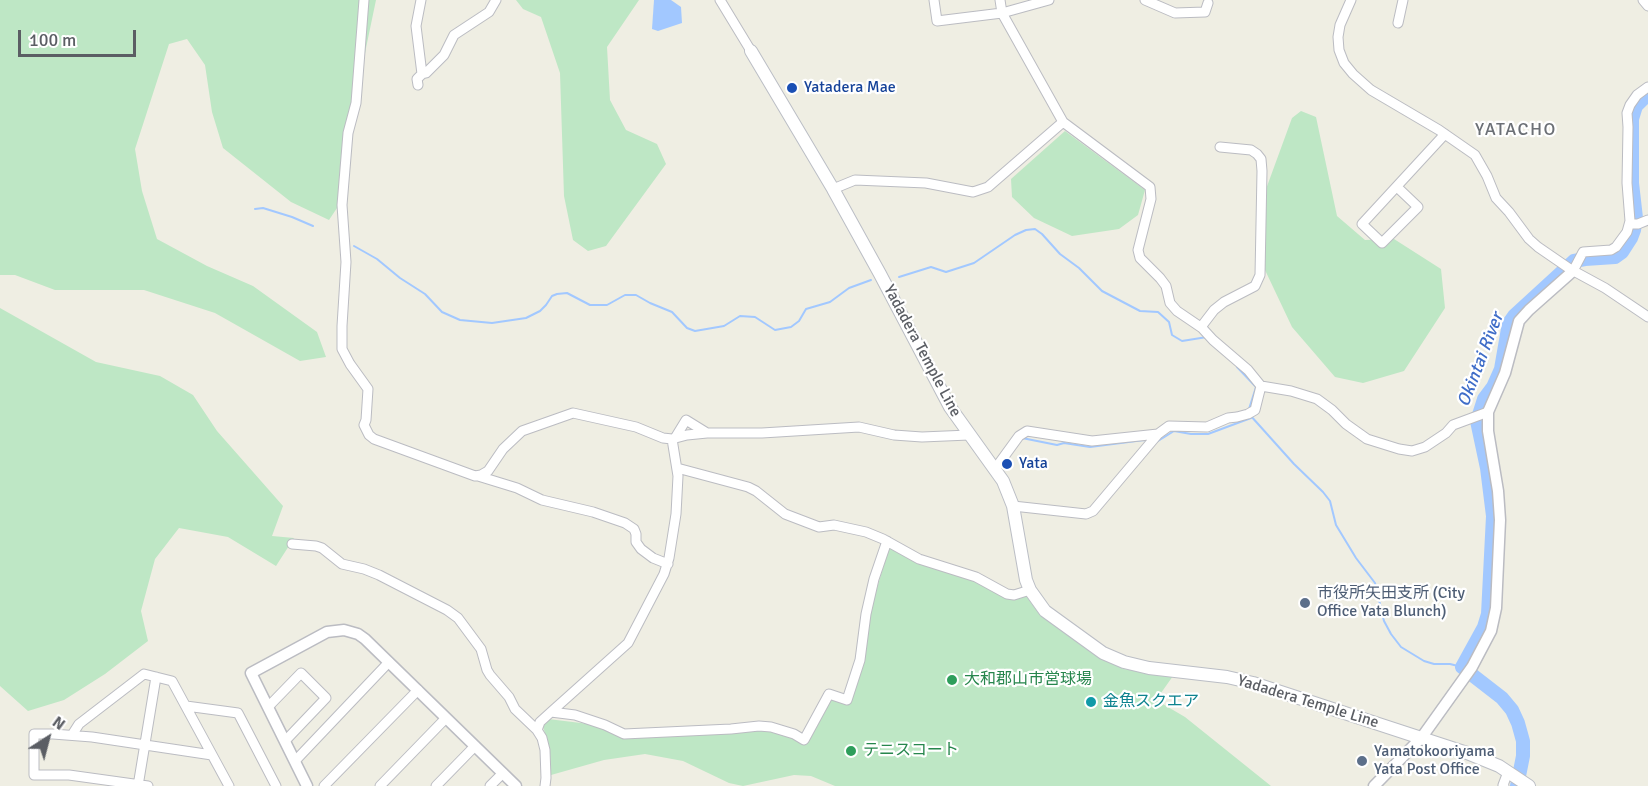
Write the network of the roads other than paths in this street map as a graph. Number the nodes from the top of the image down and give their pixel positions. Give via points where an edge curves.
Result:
1 (364, 0) edge
2 (422, 0) edge
3 (496, 0) edge
4 (720, 0) edge
5 (934, 0) edge
6 (1000, 0) edge
7 (1050, 0) edge
8 (1144, 0) edge
9 (1351, 0) edge
10 (1403, 0) edge
11 (1643, 0) edge
12 (1208, 3) dead end
13 (1648, 6) edge
14 (1002, 13) junction
15 (1398, 23) dead end
16 (751, 51) joint
17 (422, 74) junction
18 (418, 85) dead end
19 (1648, 87) edge
20 (1063, 123) junction
21 (1445, 134) junction
22 (1220, 147) dead end
23 (1397, 187) junction
24 (833, 189) junction
25 (1648, 220) edge
26 (1634, 224) junction
27 (1573, 265) junction
28 (1648, 317) edge
29 (1201, 327) junction
30 (1261, 386) junction
31 (1488, 412) junction
32 (707, 433) junction
33 (969, 435) junction
34 (674, 438) junction
35 (1154, 438) junction
36 (677, 468) junction
37 (995, 469) junction
38 (478, 476) junction
39 (1013, 506) junction
40 (887, 541) junction
41 (292, 544) dead end
42 (668, 564) junction
43 (1030, 590) junction
44 (389, 662) junction
45 (156, 677) junction
46 (417, 690) junction
47 (186, 706) junction
48 (268, 707) junction
49 (551, 712) junction
50 (446, 718) junction
51 (537, 730) junction
52 (72, 735) junction
53 (1422, 737) junction
54 (285, 741) junction
55 (145, 745) junction
56 (475, 746) junction
57 (212, 755) junction
58 (295, 760) junction
59 (503, 773) junction
60 (1518, 778) edge
61 (142, 786) edge
62 (229, 786) edge
63 (276, 786) edge
64 (307, 786) edge
65 (324, 786) edge
66 (380, 786) edge
67 (436, 786) edge
68 (490, 786) edge
69 (516, 786) edge
70 (545, 786) edge
71 (1374, 786) edge
72 (1504, 786) edge

1 - 38 street via 356,103 348,134 342,205 346,262 342,349 368,388 364,425 369,435 381,443
2 - 17 street via 416,26
3 - 17 street via 489,12 454,35 444,55
4 - 16 street
5 - 14 street via 937,21
6 - 14 street
7 - 14 street
8 - 12 street via 1175,13 1205,12
9 - 21 street via 1338,37 1344,63 1371,90
10 - 15 street
11 - 13 street
14 - 20 street
16 - 24 main road, Yadadera Temple Line
17 - 18 street
19 - 26 street via 1627,113 1627,183
20 - 24 street via 988,187 973,192 926,183 855,180
20 - 29 street via 1150,188 1151,199 1138,250 1140,258 1166,286 1170,303 1177,311
21 - 23 street
21 - 27 street via 1475,155 1496,198 1529,239
22 - 29 street via 1251,150 1261,159 1260,275 1255,286 1224,302
23 - 23 street via 1362,225 1382,243 1418,207
24 - 33 main road, Yadadera Temple Line via 950,407
25 - 26 street
26 - 27 street via 1616,247 1583,252
27 - 28 street
27 - 31 street via 1520,321 1505,373
29 - 30 street
30 - 31 street via 1317,399 1367,439 1412,451 1446,434 1453,425
30 - 35 street via 1255,410 1250,413 1207,427 1169,426
31 - 53 street via 1500,508 1494,621 1485,645
32 - 33 street via 859,427 908,436
32 - 34 street
32 - 34 street via 686,420
33 - 37 main road, Yadadera Temple Line
34 - 36 street
34 - 38 street via 573,413 522,431 488,471
35 - 37 street via 1092,441 1027,431
35 - 39 street via 1093,511 1086,514
36 - 40 street via 748,487 785,514 804,521 850,528
36 - 42 street via 676,514
37 - 39 main road, Yadadera Temple Line
38 - 42 street via 542,500 625,523 634,529 641,549
39 - 43 main road, Yadadera Temple Line
40 - 43 street via 919,559 976,577 1006,594
40 - 49 street via 870,596 860,660 847,700 830,694 804,740 759,726 624,734 575,715
41 - 51 street via 322,548 342,564 379,575 453,614 481,649 487,670 512,705
42 - 49 street via 628,643
43 - 53 main road, Yadadera Temple Line via 1053,618 1103,653 1124,662 1253,682
44 - 46 street
44 - 48 street via 358,634 344,630 327,632 251,673
44 - 58 street
45 - 47 street via 172,681
45 - 52 street via 144,674 79,724
45 - 55 street
46 - 50 street
46 - 65 street
47 - 57 street
47 - 63 street via 238,713
48 - 54 street
48 - 54 street via 301,673 326,698
49 - 51 street
50 - 56 street
50 - 66 street
51 - 70 street via 545,750
52 - 55 street
52 - 61 street via 34,734 34,775 69,775
53 - 60 main road, Yadadera Temple Line
53 - 71 street
54 - 58 street
55 - 57 street
55 - 61 street
56 - 59 street
56 - 67 street
57 - 62 street
58 - 64 street
59 - 68 street
59 - 69 street
60 - 72 street

